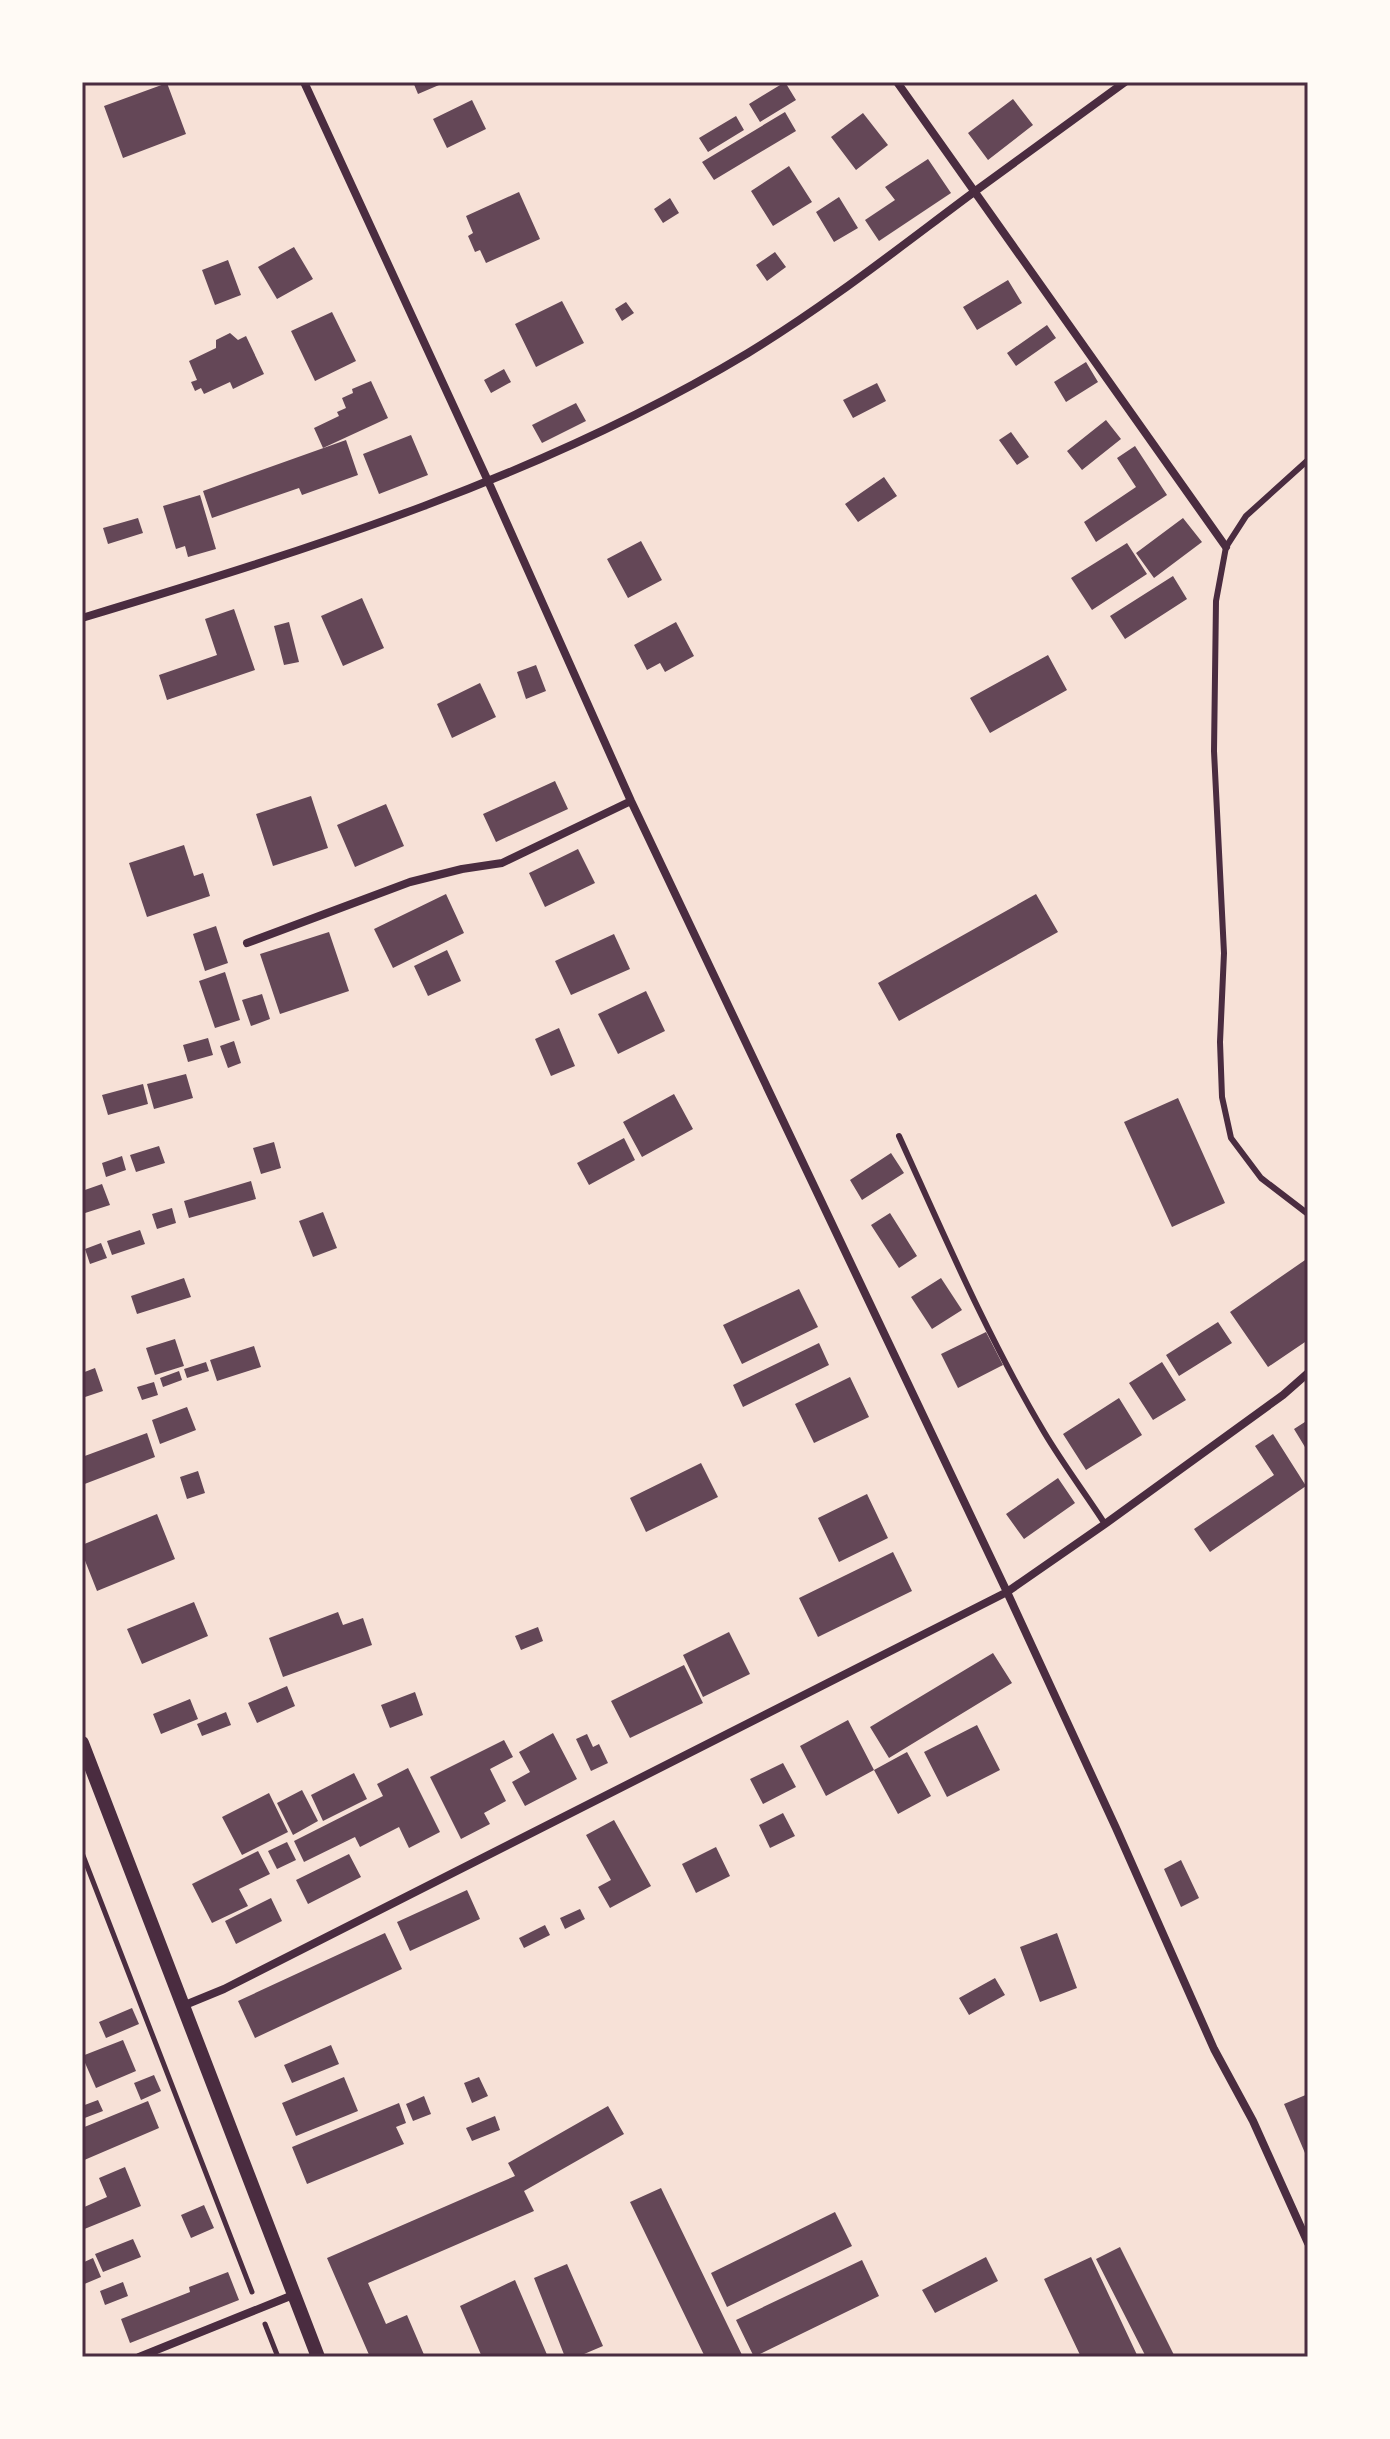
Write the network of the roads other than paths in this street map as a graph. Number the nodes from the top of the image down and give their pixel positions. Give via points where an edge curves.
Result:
1 (304, 82) edge
2 (897, 82) edge
3 (1125, 82) edge
4 (974, 192) junction
5 (1308, 460) edge
6 (488, 481) junction
7 (1226, 547) junction
8 (82, 618) edge
9 (631, 801) junction
10 (247, 943) dead end
11 (899, 1136) dead end
12 (1308, 1214) edge
13 (1308, 1373) edge
14 (1105, 1524) junction
15 (1007, 1592) junction
16 (82, 1743) edge
17 (185, 2005) junction
18 (1308, 2243) edge
19 (293, 2295) junction
20 (139, 2357) edge
21 (318, 2357) edge

1 - 6 street
2 - 4 street
3 - 4 street
4 - 6 street via 888,258 748,352 634,416
4 - 7 street
5 - 7 lane via 1246,516
6 - 8 street via 366,529
6 - 9 street
7 - 12 lane via 1216,601 1214,672 1224,953 1222,1097 1231,1138 1261,1178
9 - 10 street via 502,863 410,882
9 - 15 street
11 - 14 lane via 1044,1433
13 - 14 street
14 - 15 street
15 - 17 street
15 - 18 street
16 - 17 street
17 - 19 street
19 - 20 street
19 - 21 street

